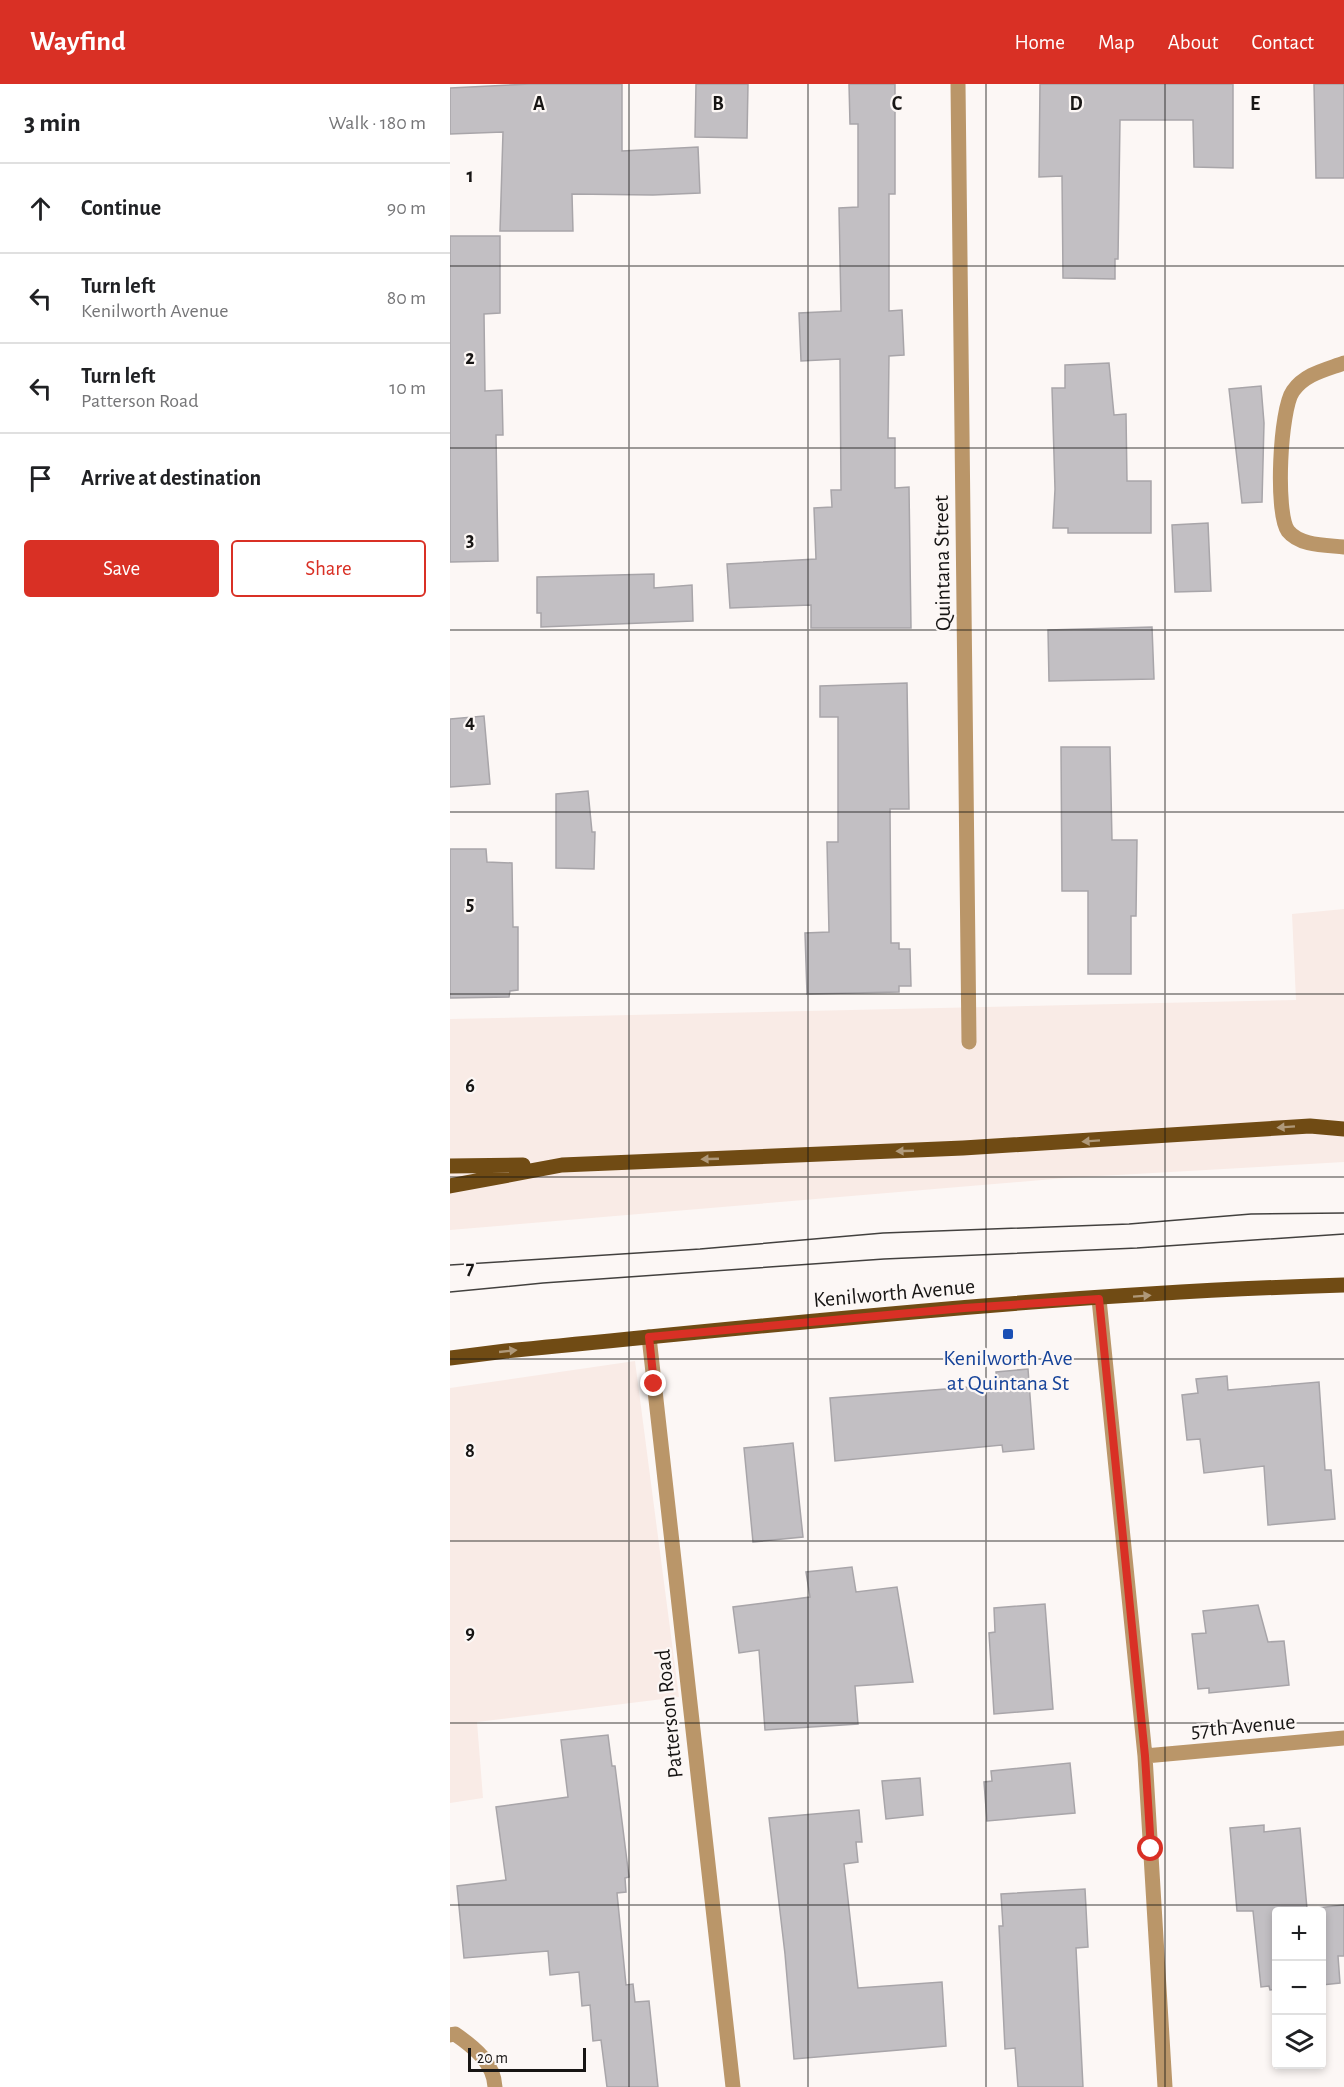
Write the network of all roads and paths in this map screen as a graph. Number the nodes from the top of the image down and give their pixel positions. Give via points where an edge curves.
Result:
1 (958, 84) edge
2 (1344, 363) edge
3 (1344, 547) edge
4 (969, 1042) dead end
5 (1344, 1129) edge
6 (562, 1165) junction
7 (450, 1166) edge
8 (450, 1186) edge
9 (1344, 1285) edge
10 (1099, 1299) junction
11 (649, 1337) junction
12 (450, 1358) edge
13 (1344, 1738) edge
14 (1145, 1756) junction
15 (450, 2035) edge
16 (495, 2087) edge
17 (733, 2087) edge
18 (1165, 2087) edge

1 - 4 street, Quintana Street
2 - 3 street via 1306,377 1292,392 1282,429 1281,510 1288,531 1305,543
5 -> 6 main road via 1310,1126 975,1148
6 - 7 main road
6 - 8 main road
10 -> 9 main road, Kenilworth Avenue
10 - 11 main road, Kenilworth Avenue
10 - 14 street
12 -> 11 main road, Kenilworth Avenue
11 - 17 street, Patterson Road
13 - 14 street, 57th Avenue
14 - 18 street
15 - 16 street via 456,2034 477,2049 495,2076

